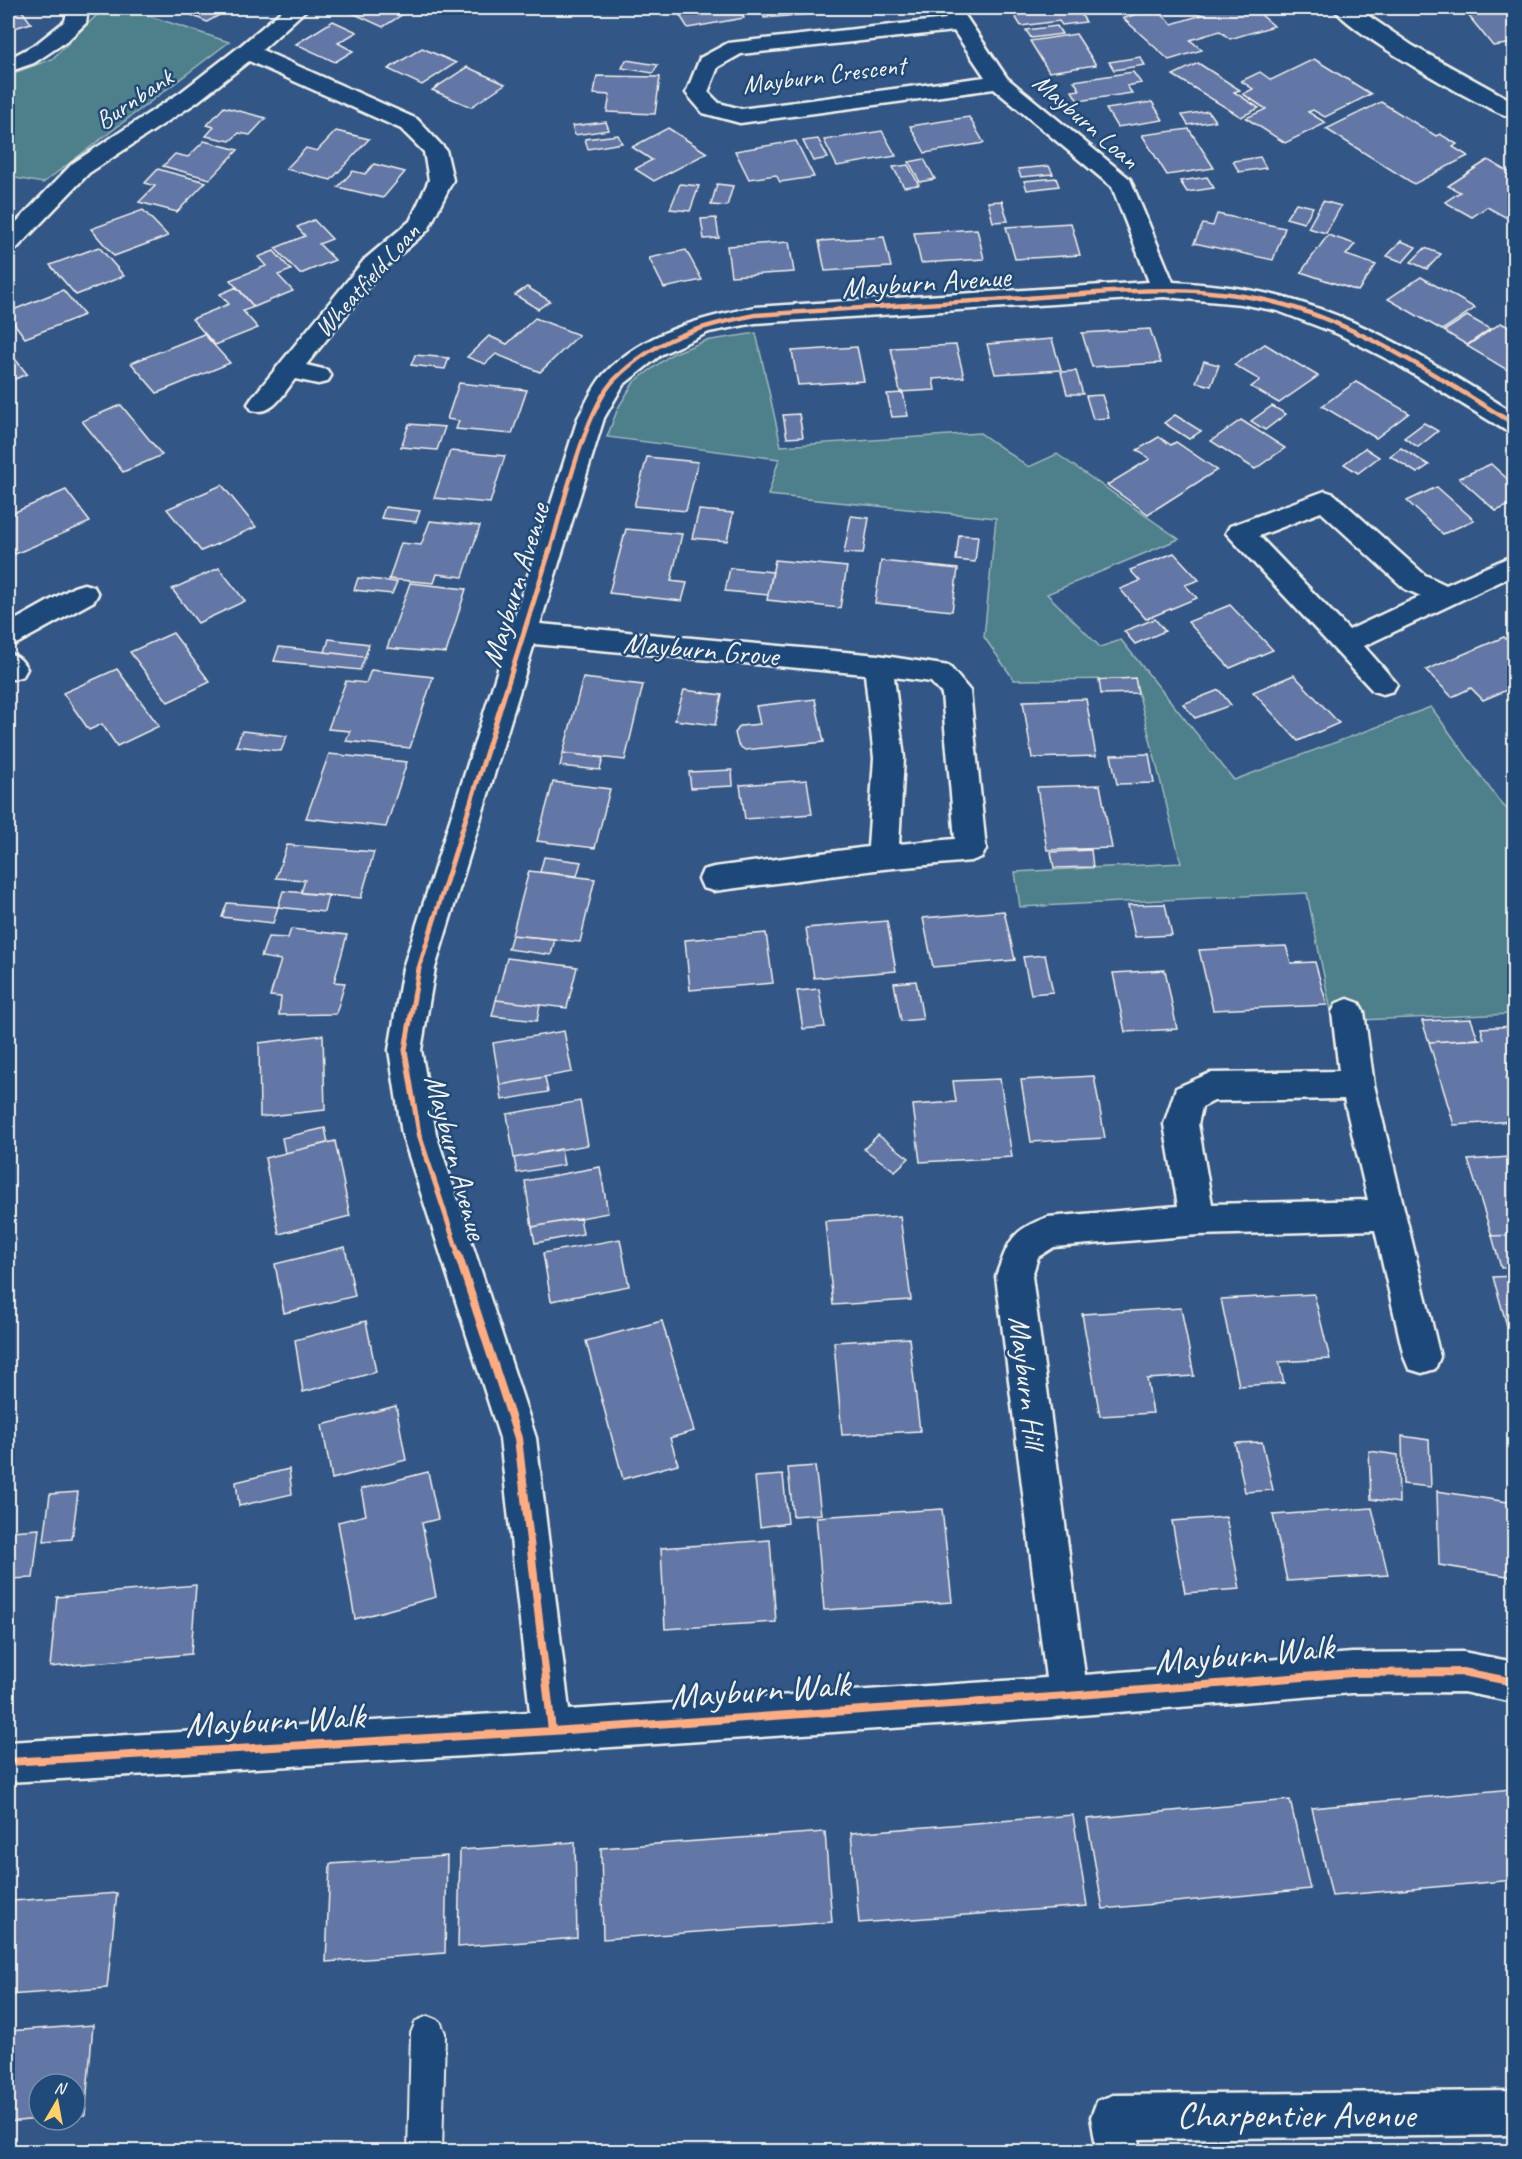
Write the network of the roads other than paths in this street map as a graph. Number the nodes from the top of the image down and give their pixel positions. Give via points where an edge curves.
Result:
1 (78, 8) edge
2 (297, 8) edge
3 (1344, 8) edge
4 (954, 16) edge
5 (248, 52) junction
6 (8, 66) edge
7 (999, 82) junction
8 (1515, 111) edge
9 (8, 244) edge
10 (1164, 289) junction
11 (289, 369) junction
12 (318, 376) dead end
13 (261, 404) dead end
14 (1515, 424) edge
15 (1515, 564) edge
16 (84, 594) dead end
17 (1446, 596) junction
18 (524, 633) junction
19 (8, 636) edge
20 (1346, 643) junction
21 (878, 665) junction
22 (1383, 684) dead end
23 (883, 857) junction
24 (714, 879) dead end
25 (1348, 1012) dead end
26 (1357, 1085) junction
27 (1389, 1214) junction
28 (1198, 1220) junction
29 (1422, 1357) dead end
30 (1515, 1682) edge
31 (1068, 1696) junction
32 (552, 1731) junction
33 (8, 1762) edge
34 (428, 2033) dead end
35 (1515, 2113) edge
36 (425, 2151) edge
37 (1119, 2151) edge

1 - 6 street via 75,23 52,43 26,61
2 - 5 street, Burnbank
3 - 8 street via 1457,80
4 - 7 street, Mayburn Loan
4 - 7 street, Mayburn Crescent via 736,48 708,63 697,93 711,108 740,116
5 - 9 street, Burnbank via 189,97 81,168
5 - 11 street, Wheatfield Loan via 409,123 435,150 441,180 420,225 374,264
7 - 10 street, Mayburn Loan via 1122,184
10 - 14 street, Mayburn Avenue via 1222,294 1286,306 1348,328 1396,352
10 - 18 street, Mayburn Avenue via 755,315 702,326 653,348 613,380 591,418
11 - 12 street, Wheatfield Loan
11 - 13 street, Wheatfield Loan
15 - 17 street
16 - 19 street
17 - 20 street
17 - 20 street via 1415,582 1325,500 1240,533
18 - 21 street, Mayburn Grove
18 - 32 street, Mayburn Avenue via 419,968 405,1050 419,1134 518,1438
20 - 22 street
21 - 23 street via 889,758
21 - 23 street, Mayburn Grove via 939,673 956,691 971,849
23 - 24 street, Mayburn Grove
25 - 26 street
26 - 27 street
26 - 28 street via 1210,1087 1188,1098 1181,1124
27 - 28 street, Mayburn Hill
27 - 29 street
28 - 31 street, Mayburn Hill via 1048,1232 1024,1247 1014,1276
30 - 31 street, Mayburn Walk via 1464,1672 1352,1673
31 - 32 street, Mayburn Walk
32 - 33 street, Mayburn Walk
34 - 36 lane
35 - 37 street, Charpentier Avenue via 1113,2117

